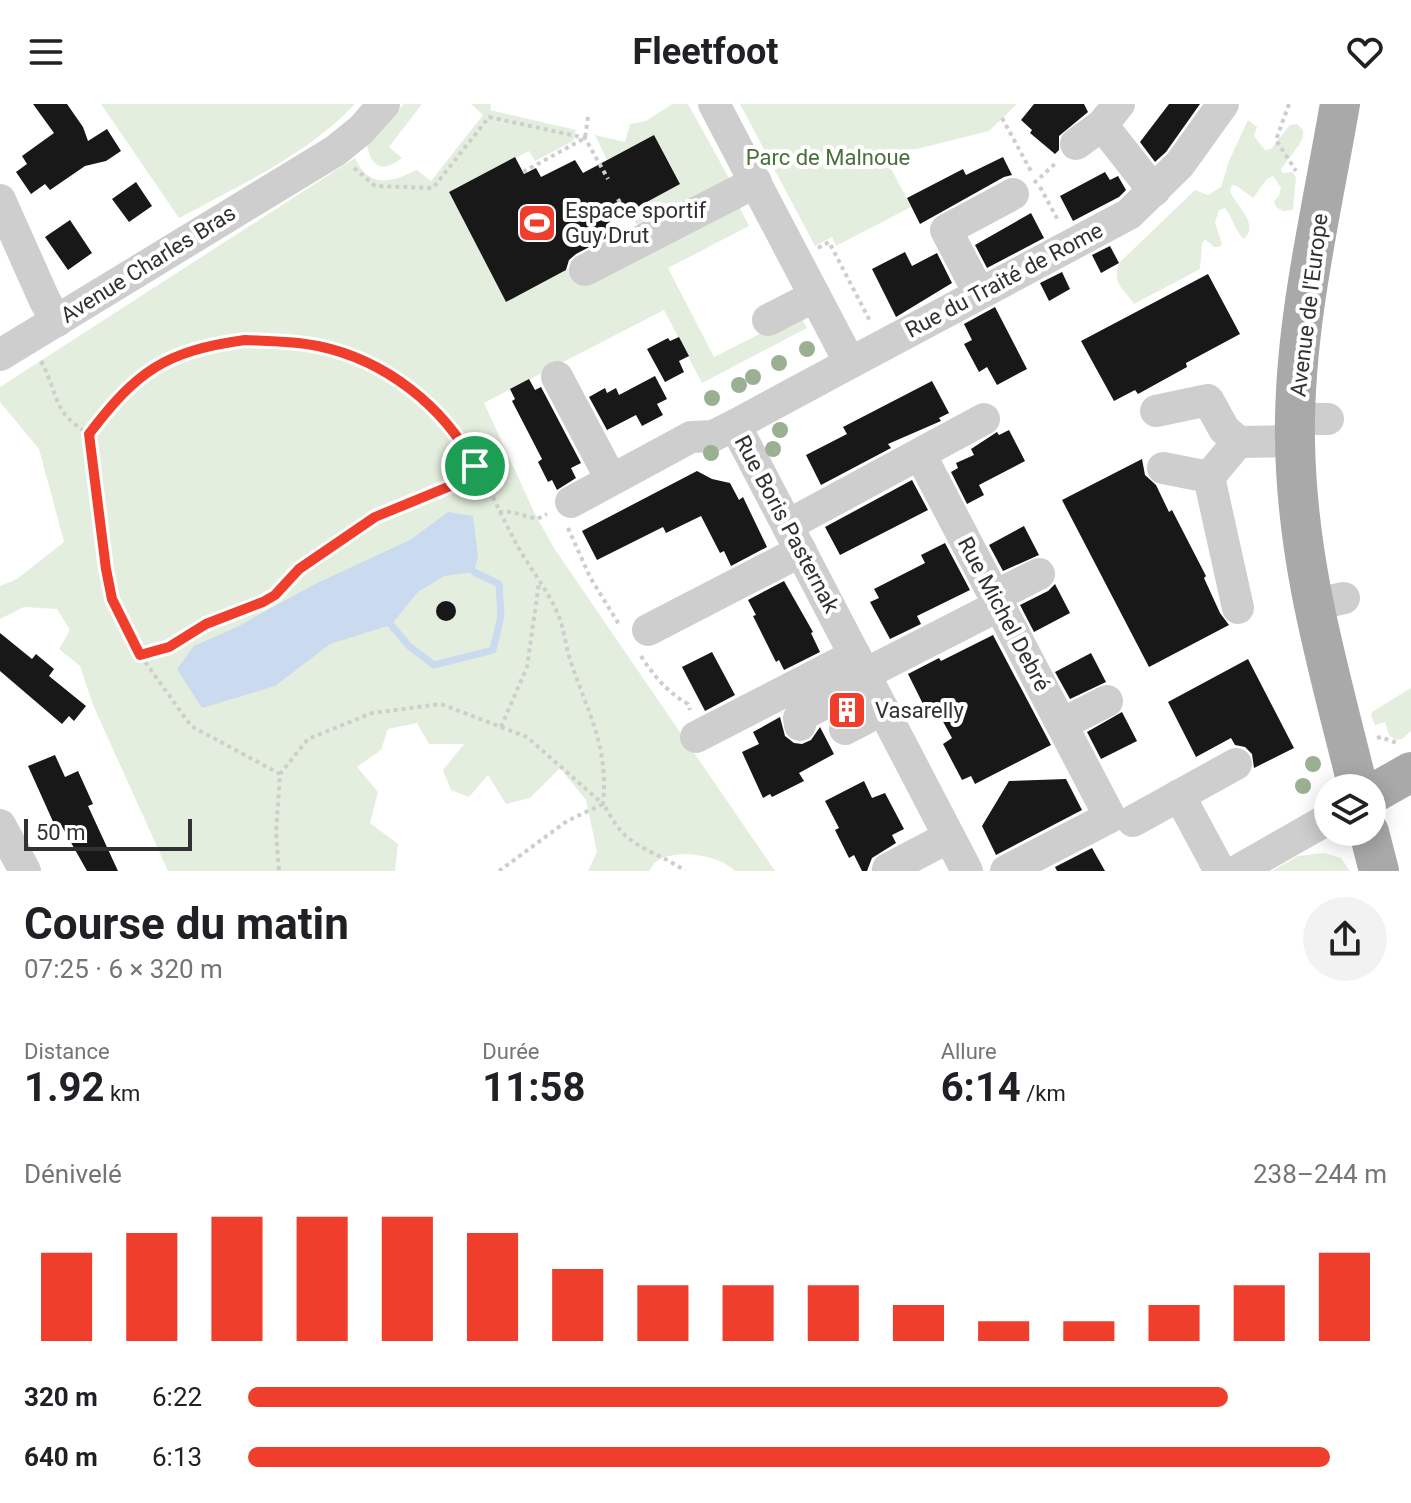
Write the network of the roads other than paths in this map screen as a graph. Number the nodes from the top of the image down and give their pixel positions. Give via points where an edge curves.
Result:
1 (370, 104) edge
2 (384, 104) edge
3 (714, 104) edge
4 (1223, 104) edge
5 (1340, 104) edge
6 (1110, 114) edge
7 (1076, 144) road end
8 (297, 172) junction
9 (756, 182) junction
10 (1154, 191) junction
11 (1013, 194) road end
12 (0, 200) edge
13 (585, 270) dead end
14 (979, 293) junction
15 (815, 296) junction
16 (768, 320) dead end
17 (57, 321) junction
18 (0, 355) edge
19 (850, 363) junction
20 (557, 377) dead end
21 (1156, 411) dead end
22 (984, 419) dead end
23 (735, 425) junction
24 (1306, 427) junction
25 (1238, 442) junction
26 (920, 454) junction
27 (1163, 468) dead end
28 (1209, 477) junction
29 (611, 479) junction
30 (571, 502) road end
31 (794, 538) junction
32 (1039, 574) dead end
33 (997, 601) junction
34 (1238, 608) dead end
35 (648, 630) dead end
36 (863, 670) junction
37 (1107, 701) dead end
38 (883, 709) junction
39 (1062, 724) junction
40 (800, 725) dead end
41 (845, 729) dead end
42 (696, 737) dead end
43 (1236, 764) dead end
44 (1411, 772) edge
45 (1356, 774) edge
46 (1386, 786) edge
47 (1179, 795) junction
48 (1133, 821) dead end
49 (0, 825) edge
50 (1314, 827) edge
51 (949, 837) junction
52 (1373, 846) edge
53 (888, 869) dead end
54 (25, 871) edge
55 (967, 871) edge
56 (1006, 871) edge
57 (1220, 871) edge
58 (1237, 871) edge
59 (1379, 871) edge

1 - 8 street, Avenue Charles Bras
2 - 8 street, Avenue Charles Bras via 342,146
3 - 9 street
4 - 10 street, Rue du Traité de Rome
5 - 24 main road, Avenue de l'Europe via 1303,316
6 - 7 street
6 - 10 street
8 - 17 street, Avenue Charles Bras
9 - 13 street
9 - 15 street
10 - 14 street, Rue du Traité de Rome via 1129,214
11 - 14 street via 946,230
12 - 17 street
14 - 19 street, Rue du Traité de Rome
15 - 16 street
15 - 19 street
17 - 18 street, Avenue Charles Bras
19 - 23 street, Rue Boris Pasternak
20 - 29 street
21 - 25 street via 1208,400
22 - 26 street
23 - 29 street via 713,436 691,437
23 - 31 street, Rue Boris Pasternak
24 - 25 street
24 - 45 main road, Avenue de l'Europe via 1301,532 1328,602
25 - 28 street
26 - 31 street
26 - 33 street, Rue Michel Debré
27 - 28 street
28 - 34 street
29 - 30 street
31 - 35 street
31 - 36 street, Rue Boris Pasternak
32 - 33 street
33 - 36 street
33 - 39 street, Rue Michel Debré
36 - 38 street, Rue Boris Pasternak
36 - 40 street via 802,715
36 - 42 street
37 - 39 street
38 - 41 street
38 - 51 street, Rue Boris Pasternak
39 - 56 street, Rue Michel Debré via 1110,817
43 - 47 street
44 - 46 main road
47 - 48 street
47 - 57 street
49 - 54 street
50 - 58 street
51 - 53 street
51 - 55 street, Rue Boris Pasternak
52 - 59 main road

